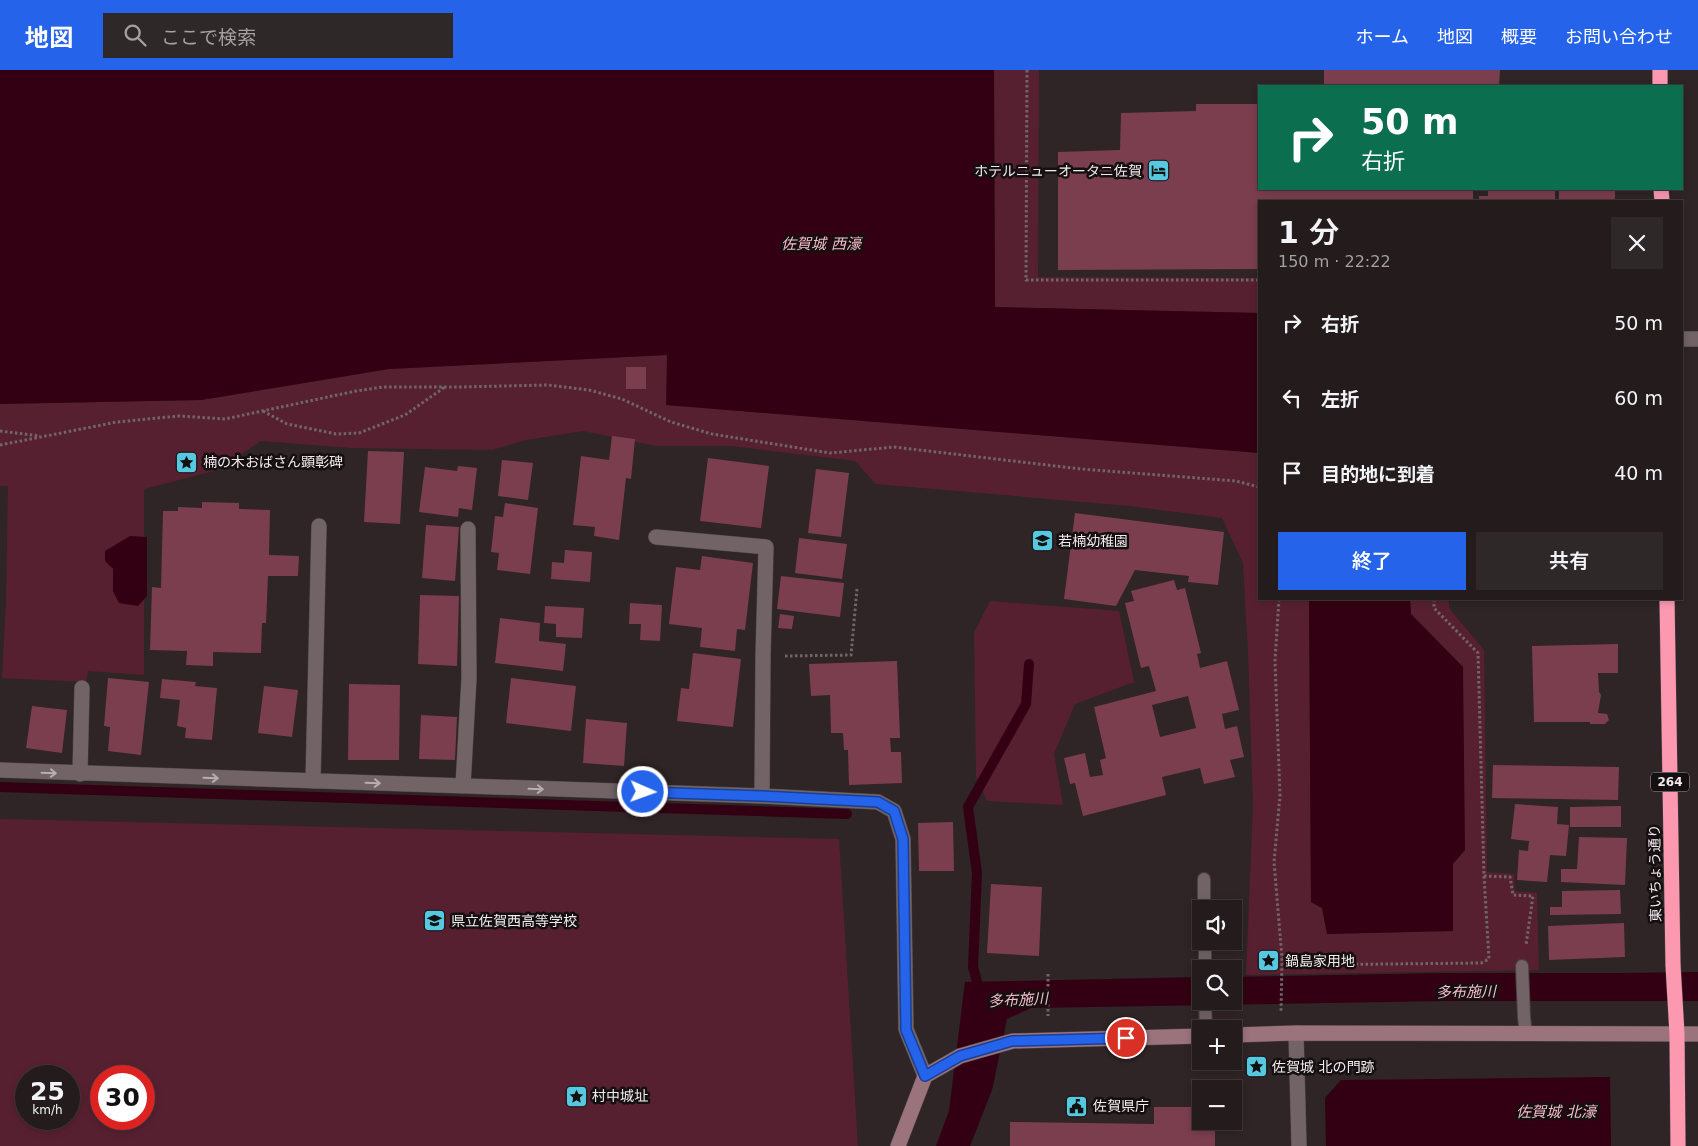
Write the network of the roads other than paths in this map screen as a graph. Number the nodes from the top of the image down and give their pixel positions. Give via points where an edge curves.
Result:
1 (1660, 70) edge
2 (1660, 85) edge
3 (1683, 339) edge
4 (1698, 339) edge
5 (319, 526) dead end
6 (468, 529) dead end
7 (656, 536) dead end
8 (1667, 600) edge
9 (82, 688) dead end
10 (0, 770) edge
11 (80, 774) junction
12 (312, 781) junction
13 (463, 786) junction
14 (762, 796) junction
15 (1204, 879) dead end
16 (1204, 900) edge
17 (1522, 966) road end
18 (1296, 1033) junction
19 (1526, 1034) junction
20 (1677, 1034) junction
21 (1698, 1034) edge
22 (1242, 1035) edge
23 (1192, 1036) edge
24 (925, 1076) junction
25 (898, 1146) edge
26 (1299, 1146) edge
27 (1678, 1146) edge

1 - 2 highway
3 - 4 street
5 - 12 street
6 - 13 street via 469,678
7 - 14 street via 766,547
8 - 20 highway, 東いちょう通り / 264
9 - 11 street
10 -> 11 street
11 -> 12 street
12 -> 13 street
13 -> 14 street
14 - 24 street via 878,802 894,811 903,839 906,1030
15 - 16 lane
17 - 19 lane
18 - 19 street
18 - 22 street
18 - 26 street
19 - 20 street
20 - 21 street
20 - 27 highway, 東いちょう通り / 264
23 - 24 street via 1012,1041 960,1056
24 - 25 street

